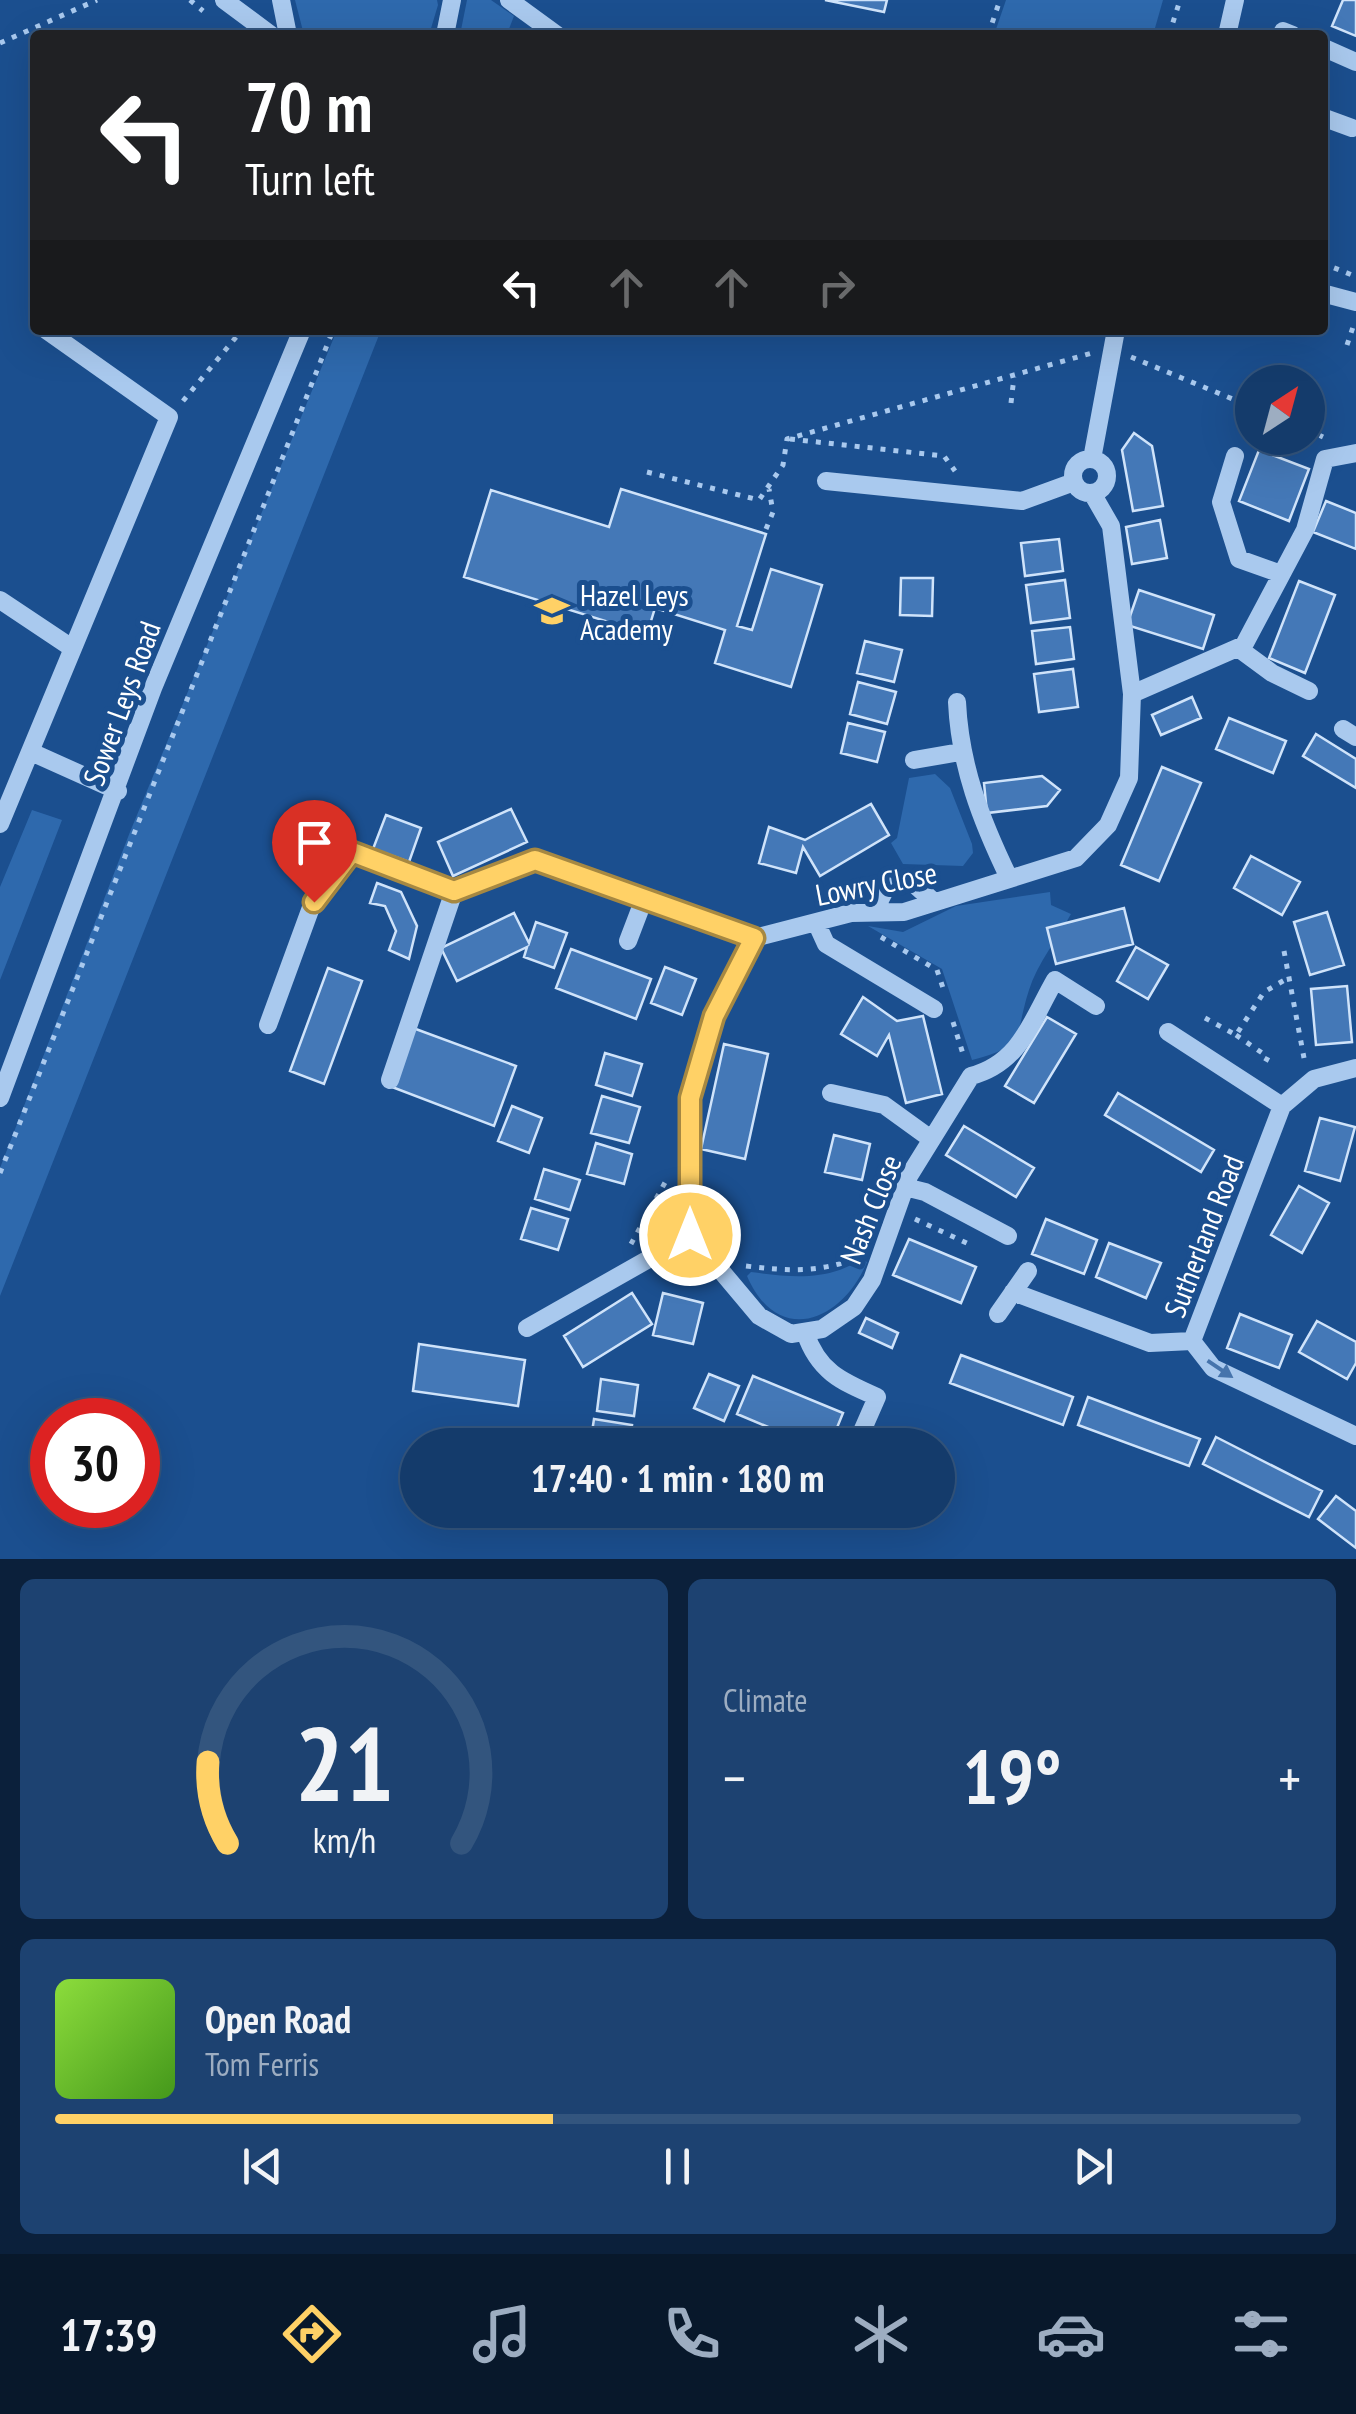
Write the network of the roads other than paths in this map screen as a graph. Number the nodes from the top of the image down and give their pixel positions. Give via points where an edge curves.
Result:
1 (224, 0) edge
2 (282, 0) edge
3 (452, 0) edge
4 (508, 0) edge
5 (1235, 0) edge
6 (264, 30) edge
7 (287, 30) edge
8 (446, 30) edge
9 (550, 30) edge
10 (1229, 30) edge
11 (1328, 50) edge
12 (1356, 62) edge
13 (1328, 119) edge
14 (1352, 128) dead end
15 (1328, 295) edge
16 (1356, 302) edge
17 (53, 335) edge
18 (300, 335) edge
19 (1115, 335) edge
20 (1356, 452) edge
21 (1236, 456) dead end
22 (1092, 459) junction
23 (826, 481) dead end
24 (1074, 482) junction
25 (1092, 493) junction
26 (1281, 574) junction
27 (0, 600) edge
28 (72, 648) junction
29 (1238, 648) junction
30 (1309, 692) dead end
31 (1132, 694) junction
32 (956, 702) dead end
33 (32, 752) junction
34 (960, 752) junction
35 (914, 760) dead end
36 (118, 791) junction
37 (0, 824) edge
38 (1008, 878) junction
39 (454, 891) junction
40 (644, 899) junction
41 (934, 902) junction
42 (874, 912) junction
43 (816, 922) junction
44 (754, 938) junction
45 (628, 941) dead end
46 (1096, 1006) dead end
47 (934, 1009) dead end
48 (268, 1026) dead end
49 (1168, 1032) dead end
50 (1356, 1068) edge
51 (390, 1080) dead end
52 (831, 1093) dead end
53 (0, 1098) edge
54 (1282, 1106) junction
55 (932, 1139) junction
56 (905, 1186) junction
57 (690, 1235) junction
58 (1008, 1236) dead end
59 (1028, 1271) dead end
60 (1013, 1292) junction
61 (998, 1314) dead end
62 (527, 1328) dead end
63 (806, 1332) junction
64 (1192, 1341) junction
65 (863, 1428) edge
66 (1356, 1436) edge

1 - 6 street
2 - 7 street
3 - 8 street
4 - 9 street
5 - 10 street
11 - 12 street
13 - 14 street
15 - 16 street
17 - 28 street via 169,417
18 - 36 street, Sower Leys Road via 153,688
19 - 22 street, Lowry Close
20 - 26 street via 1325,459 1304,530
21 - 26 street via 1222,502 1239,559
22 - 24 street, Lowry Close via 1076,466
22 - 25 street, Lowry Close via 1107,479
23 - 24 street via 1022,501
24 - 25 street
25 - 31 street, Lowry Close via 1111,526
26 - 29 street
27 - 28 street
28 - 33 street
29 - 30 street
29 - 31 street
31 - 38 street, Lowry Close via 1128,778 1108,826 1076,858
32 - 34 street
33 - 36 street
33 - 37 street
34 - 35 street
34 - 38 street
36 - 53 street, Sower Leys Road
38 - 41 street, Lowry Close
39 - 40 street via 535,860
39 - 48 street via 347,850 314,902
39 - 51 street
40 - 44 street
40 - 45 street
41 - 42 street, Lowry Close
41 - 42 street via 914,884 889,882
42 - 43 street, Lowry Close
43 - 44 street, Lowry Close
43 - 47 street via 826,944
44 - 57 street via 714,1016 690,1098
46 - 55 street, Nash Close via 1055,980 1012,1054 998,1069 971,1076
49 - 54 street
50 - 54 street, Sutherland Road via 1314,1079
52 - 55 street via 884,1105
54 - 64 street, Sutherland Road
55 - 56 street, Nash Close
56 - 58 street
56 - 63 street, Nash Close via 854,1307
57 - 62 street
57 - 63 street via 759,1316 791,1334
59 - 60 street
60 - 61 street
60 - 64 street via 1150,1343
63 - 65 street via 814,1359 835,1379 877,1397
64 -> 66 street, Sutherland Road via 1213,1368

